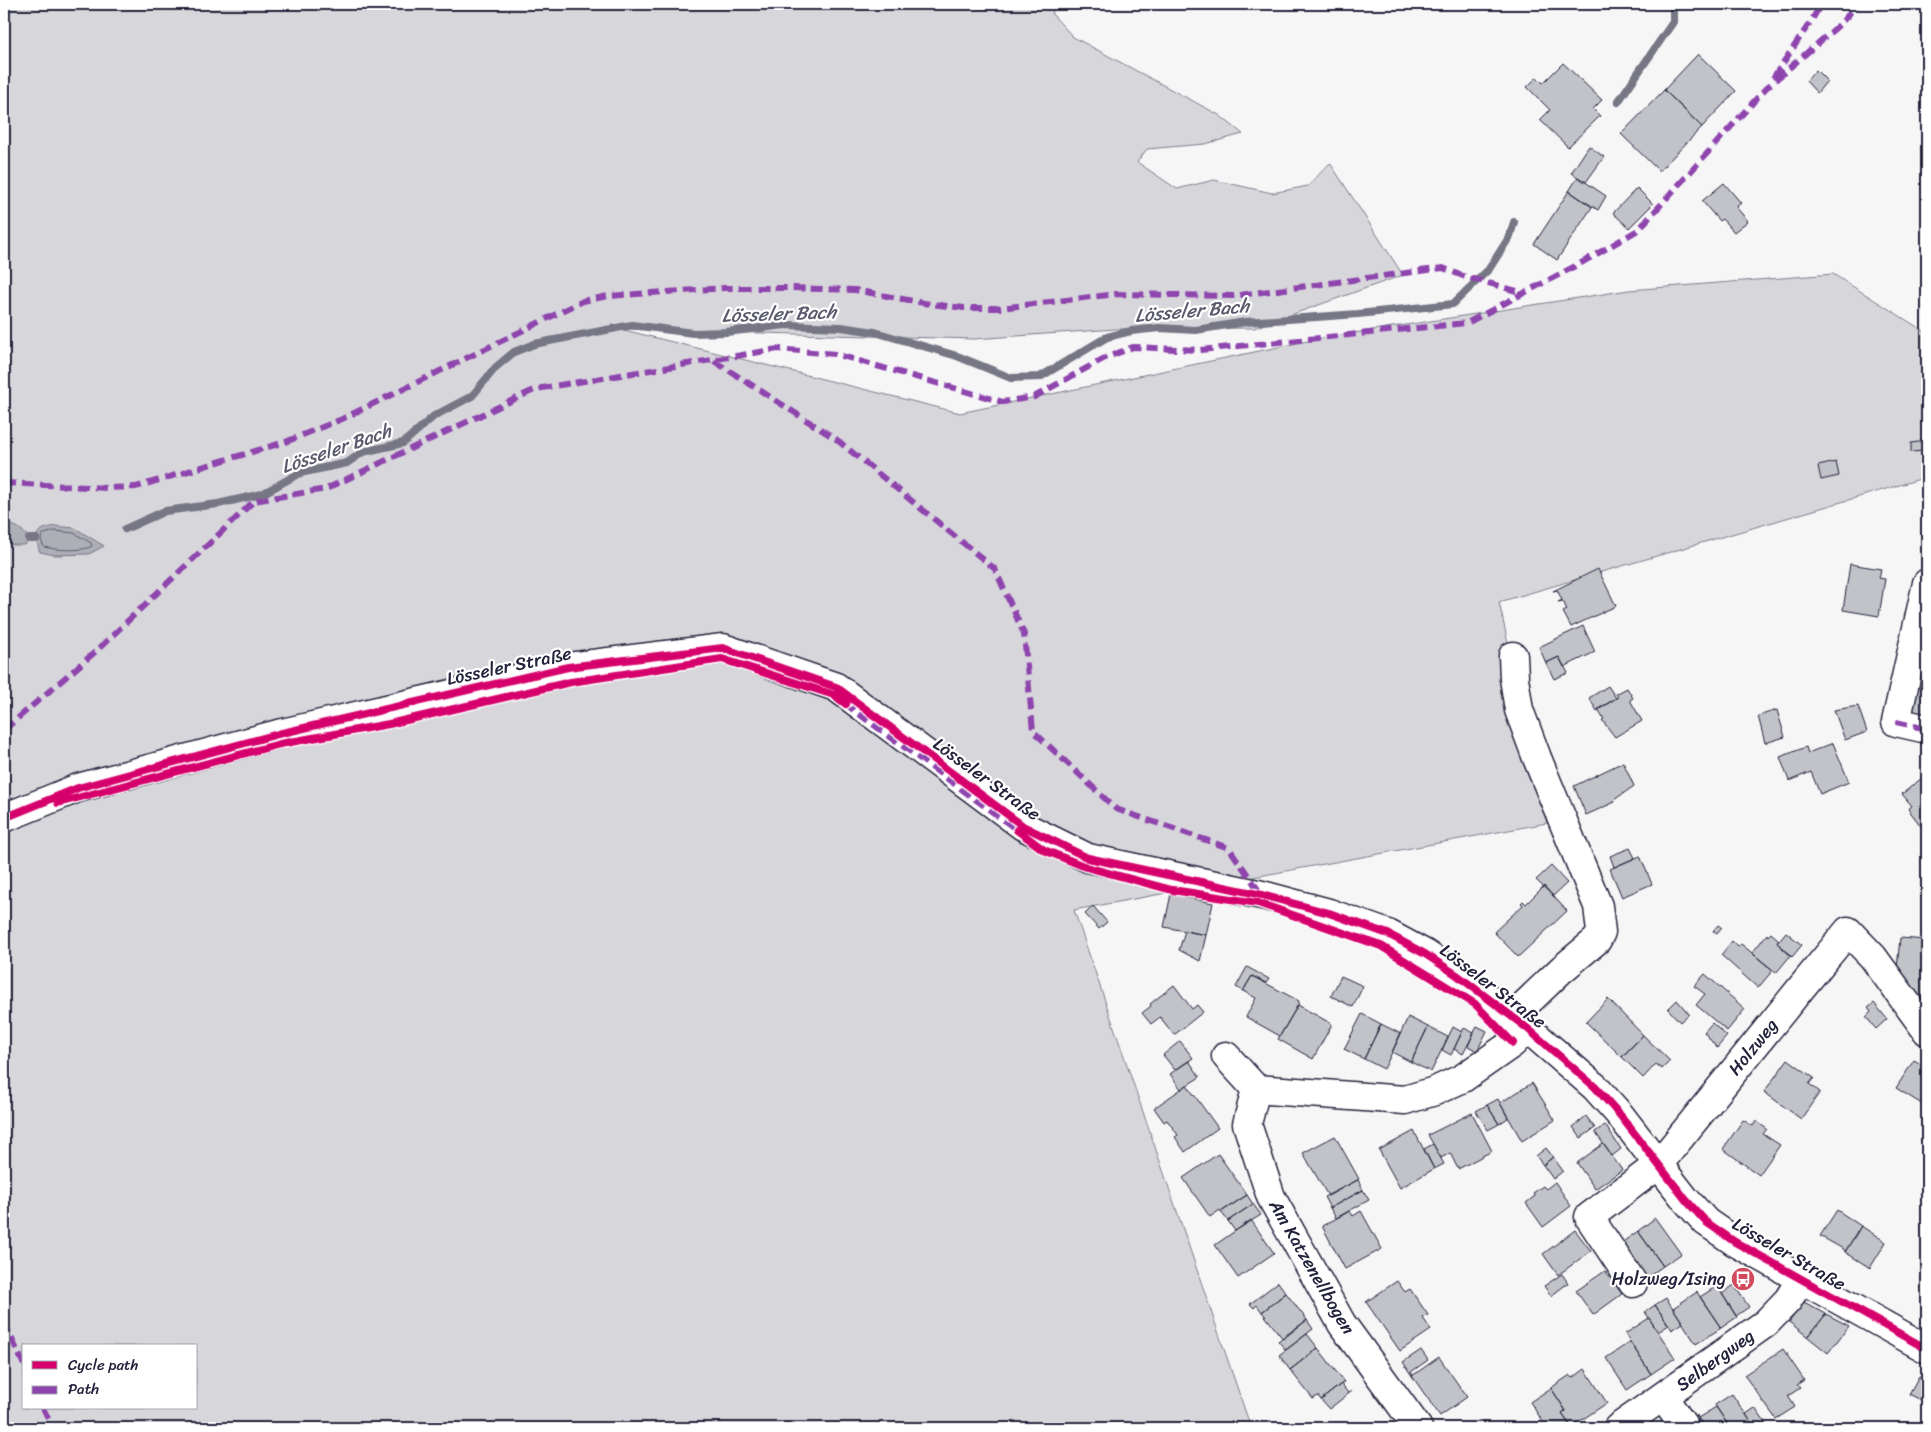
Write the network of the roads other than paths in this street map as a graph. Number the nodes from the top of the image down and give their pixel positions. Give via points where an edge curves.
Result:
1 (1927, 583) edge
2 (1513, 656) dead end
3 (1927, 729) edge
4 (4, 818) edge
5 (1520, 1023) junction
6 (1927, 1031) edge
7 (1226, 1056) dead end
8 (1256, 1089) junction
9 (1658, 1165) junction
10 (1801, 1279) junction
11 (1633, 1283) dead end
12 (1927, 1349) edge
13 (1663, 1397) junction
14 (1418, 1428) edge
15 (1618, 1428) edge
16 (1685, 1428) edge

1 - 3 street via 1896,722
2 - 5 street via 1519,710 1598,906 1601,932 1597,940 1560,970
4 - 5 street, Lösseler Straße via 78,788 278,734 568,667 723,648 836,687 1023,826 1088,858 1262,894 1358,922 1425,954
5 - 8 street via 1513,1043 1463,1078 1405,1100
5 - 9 street, Lösseler Straße via 1595,1087
6 - 9 street, Holzweg via 1873,958 1848,931
7 - 8 street
8 - 14 street, Am Katzenellbogen via 1248,1124 1271,1197 1342,1324
9 - 10 street, Lösseler Straße via 1706,1222
9 - 11 street via 1588,1217
10 - 12 street, Lösseler Straße
10 - 13 street, Selbergweg via 1788,1300 1766,1323
13 - 15 street, Selbergweg
13 - 16 street

